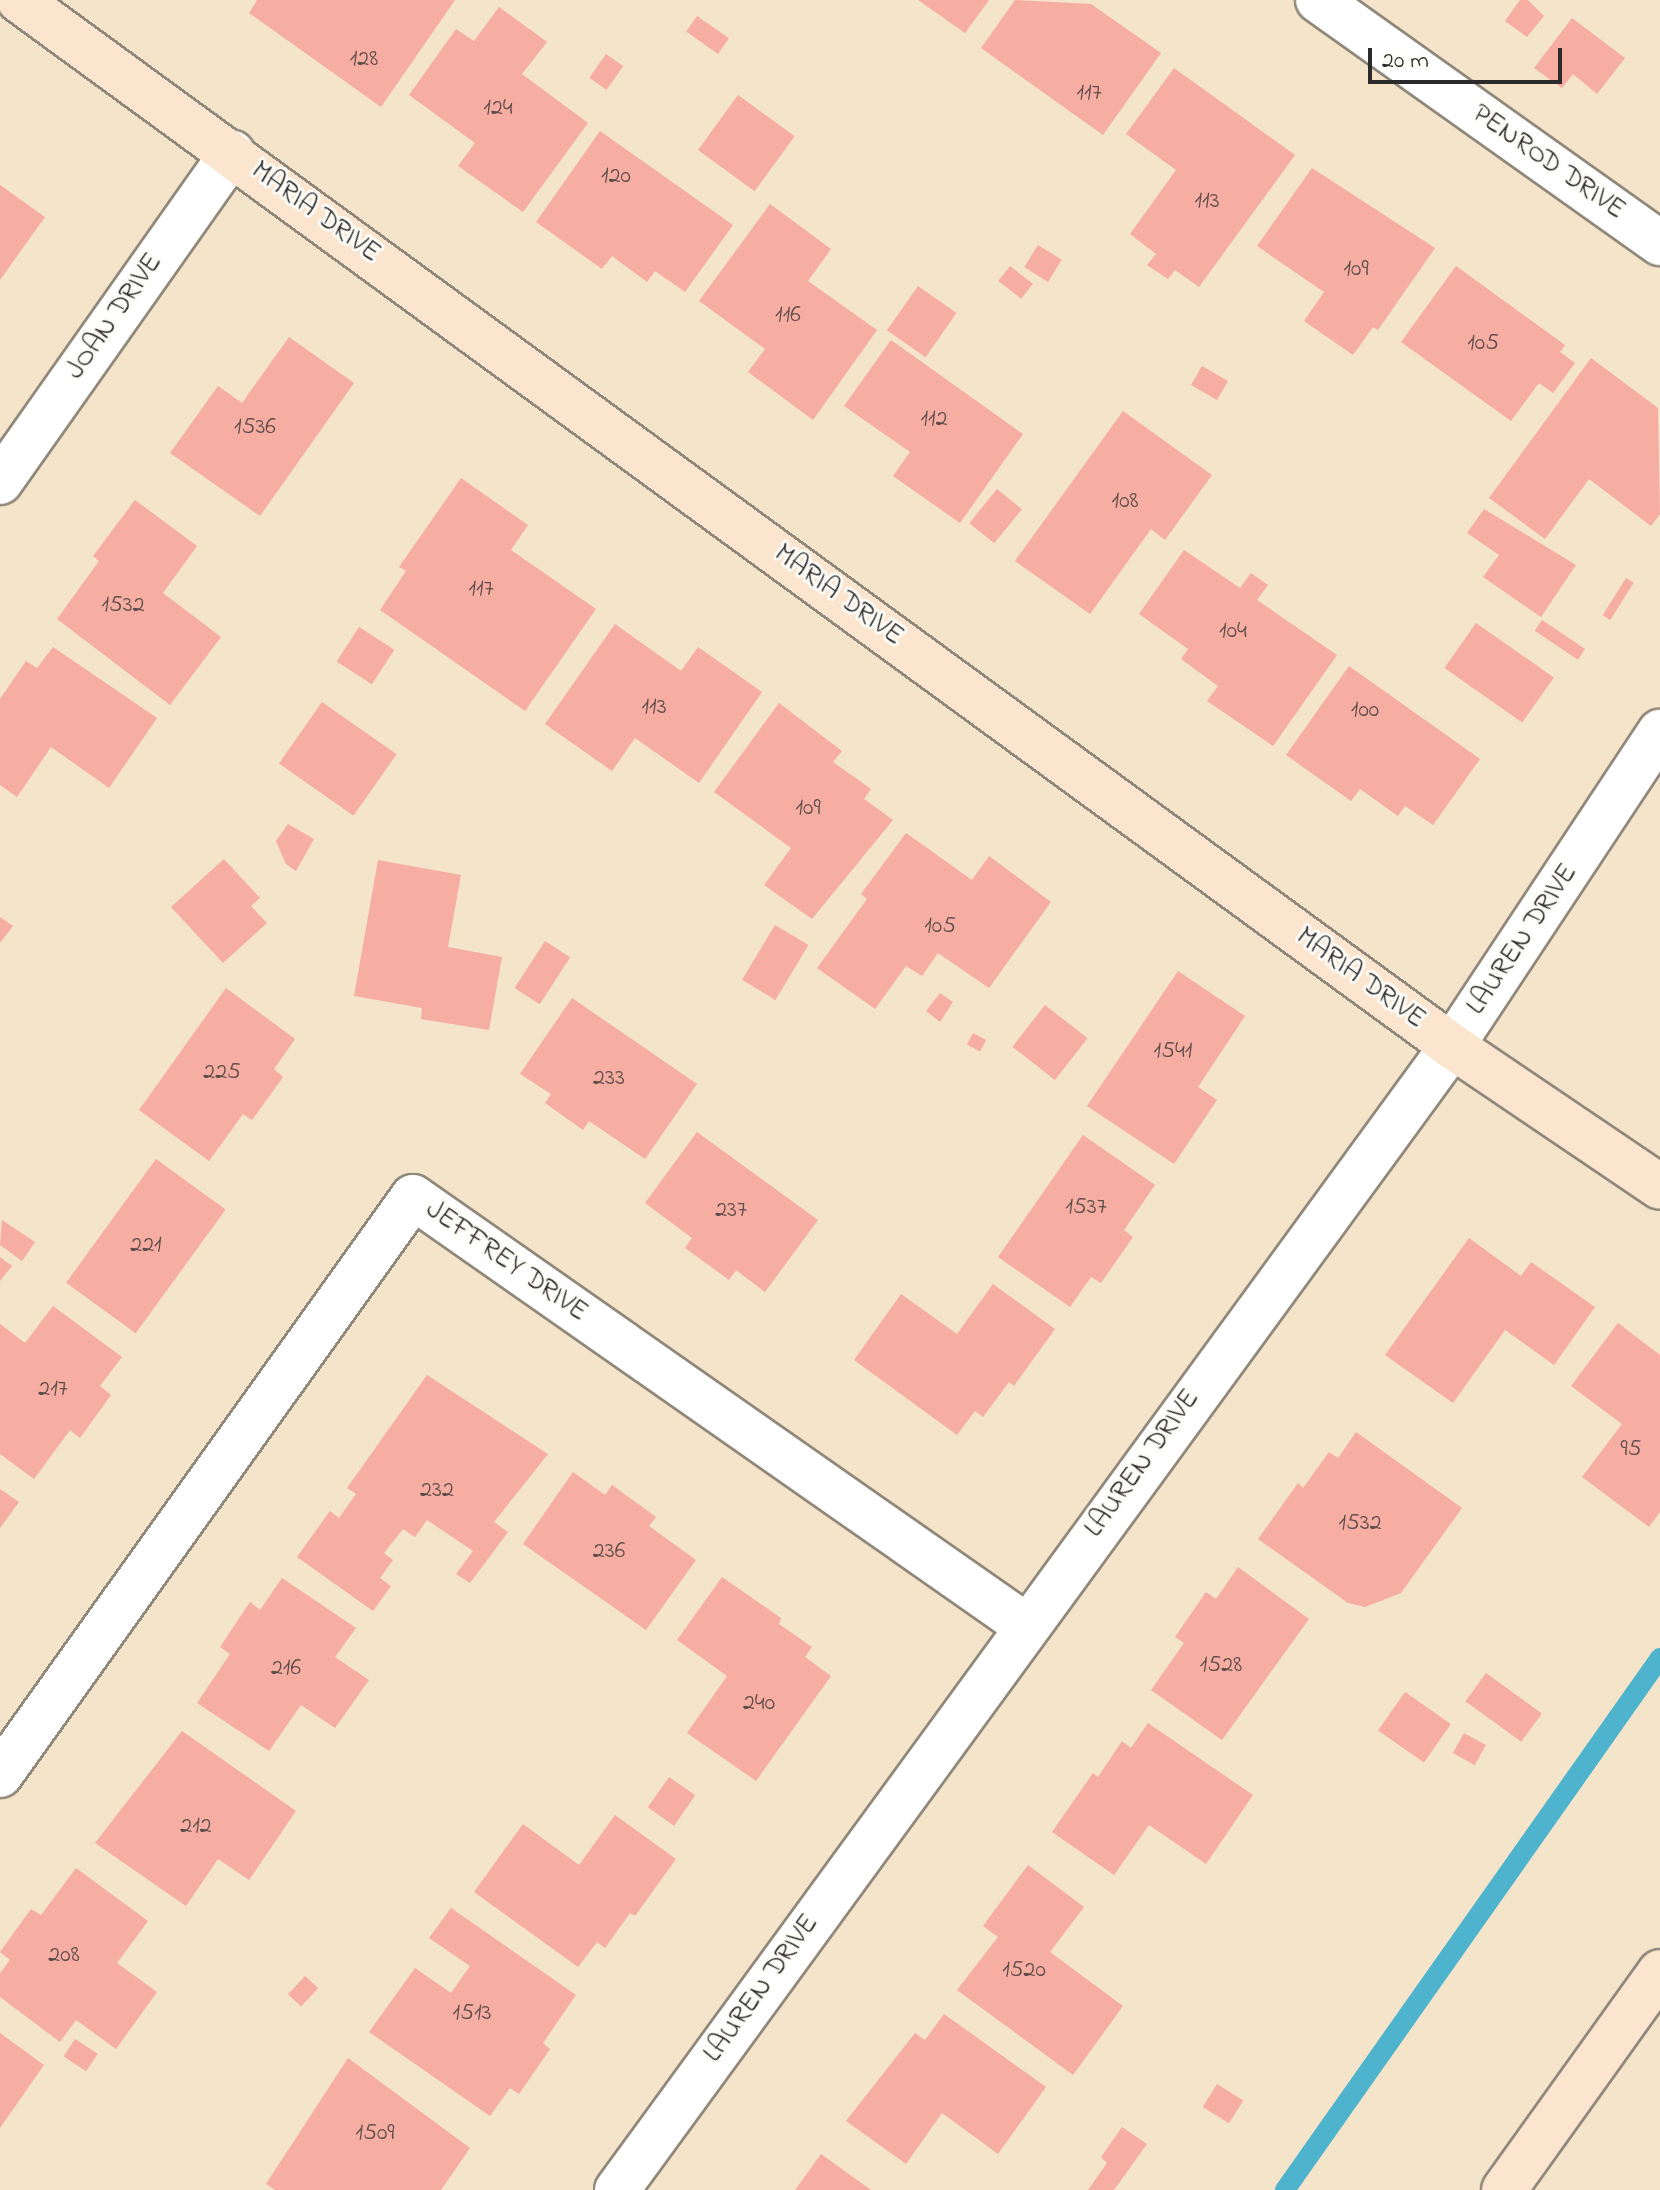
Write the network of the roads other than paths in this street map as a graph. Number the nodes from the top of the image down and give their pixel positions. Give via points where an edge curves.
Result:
1 (19, 0) edge
2 (1318, 0) edge
3 (232, 153) junction
4 (1660, 243) edge
5 (0, 482) edge
6 (1660, 732) edge
7 (1452, 1046) junction
8 (1660, 1187) edge
9 (1025, 1625) junction
10 (0, 1775) edge
11 (1660, 1972) edge
12 (617, 2190) edge
13 (1504, 2190) edge

1 - 3 street, MARIA DRIVE
2 - 4 street, PENROD DRIVE
3 - 5 street, JOAN DRIVE
3 - 7 street, MARIA DRIVE
6 - 7 street, LAUREN DRIVE
7 - 8 street, MARIA DRIVE
7 - 9 street, LAUREN DRIVE
9 - 10 street, JEFFREY DRIVE via 413,1197
9 - 12 street, LAUREN DRIVE
11 - 13 street

